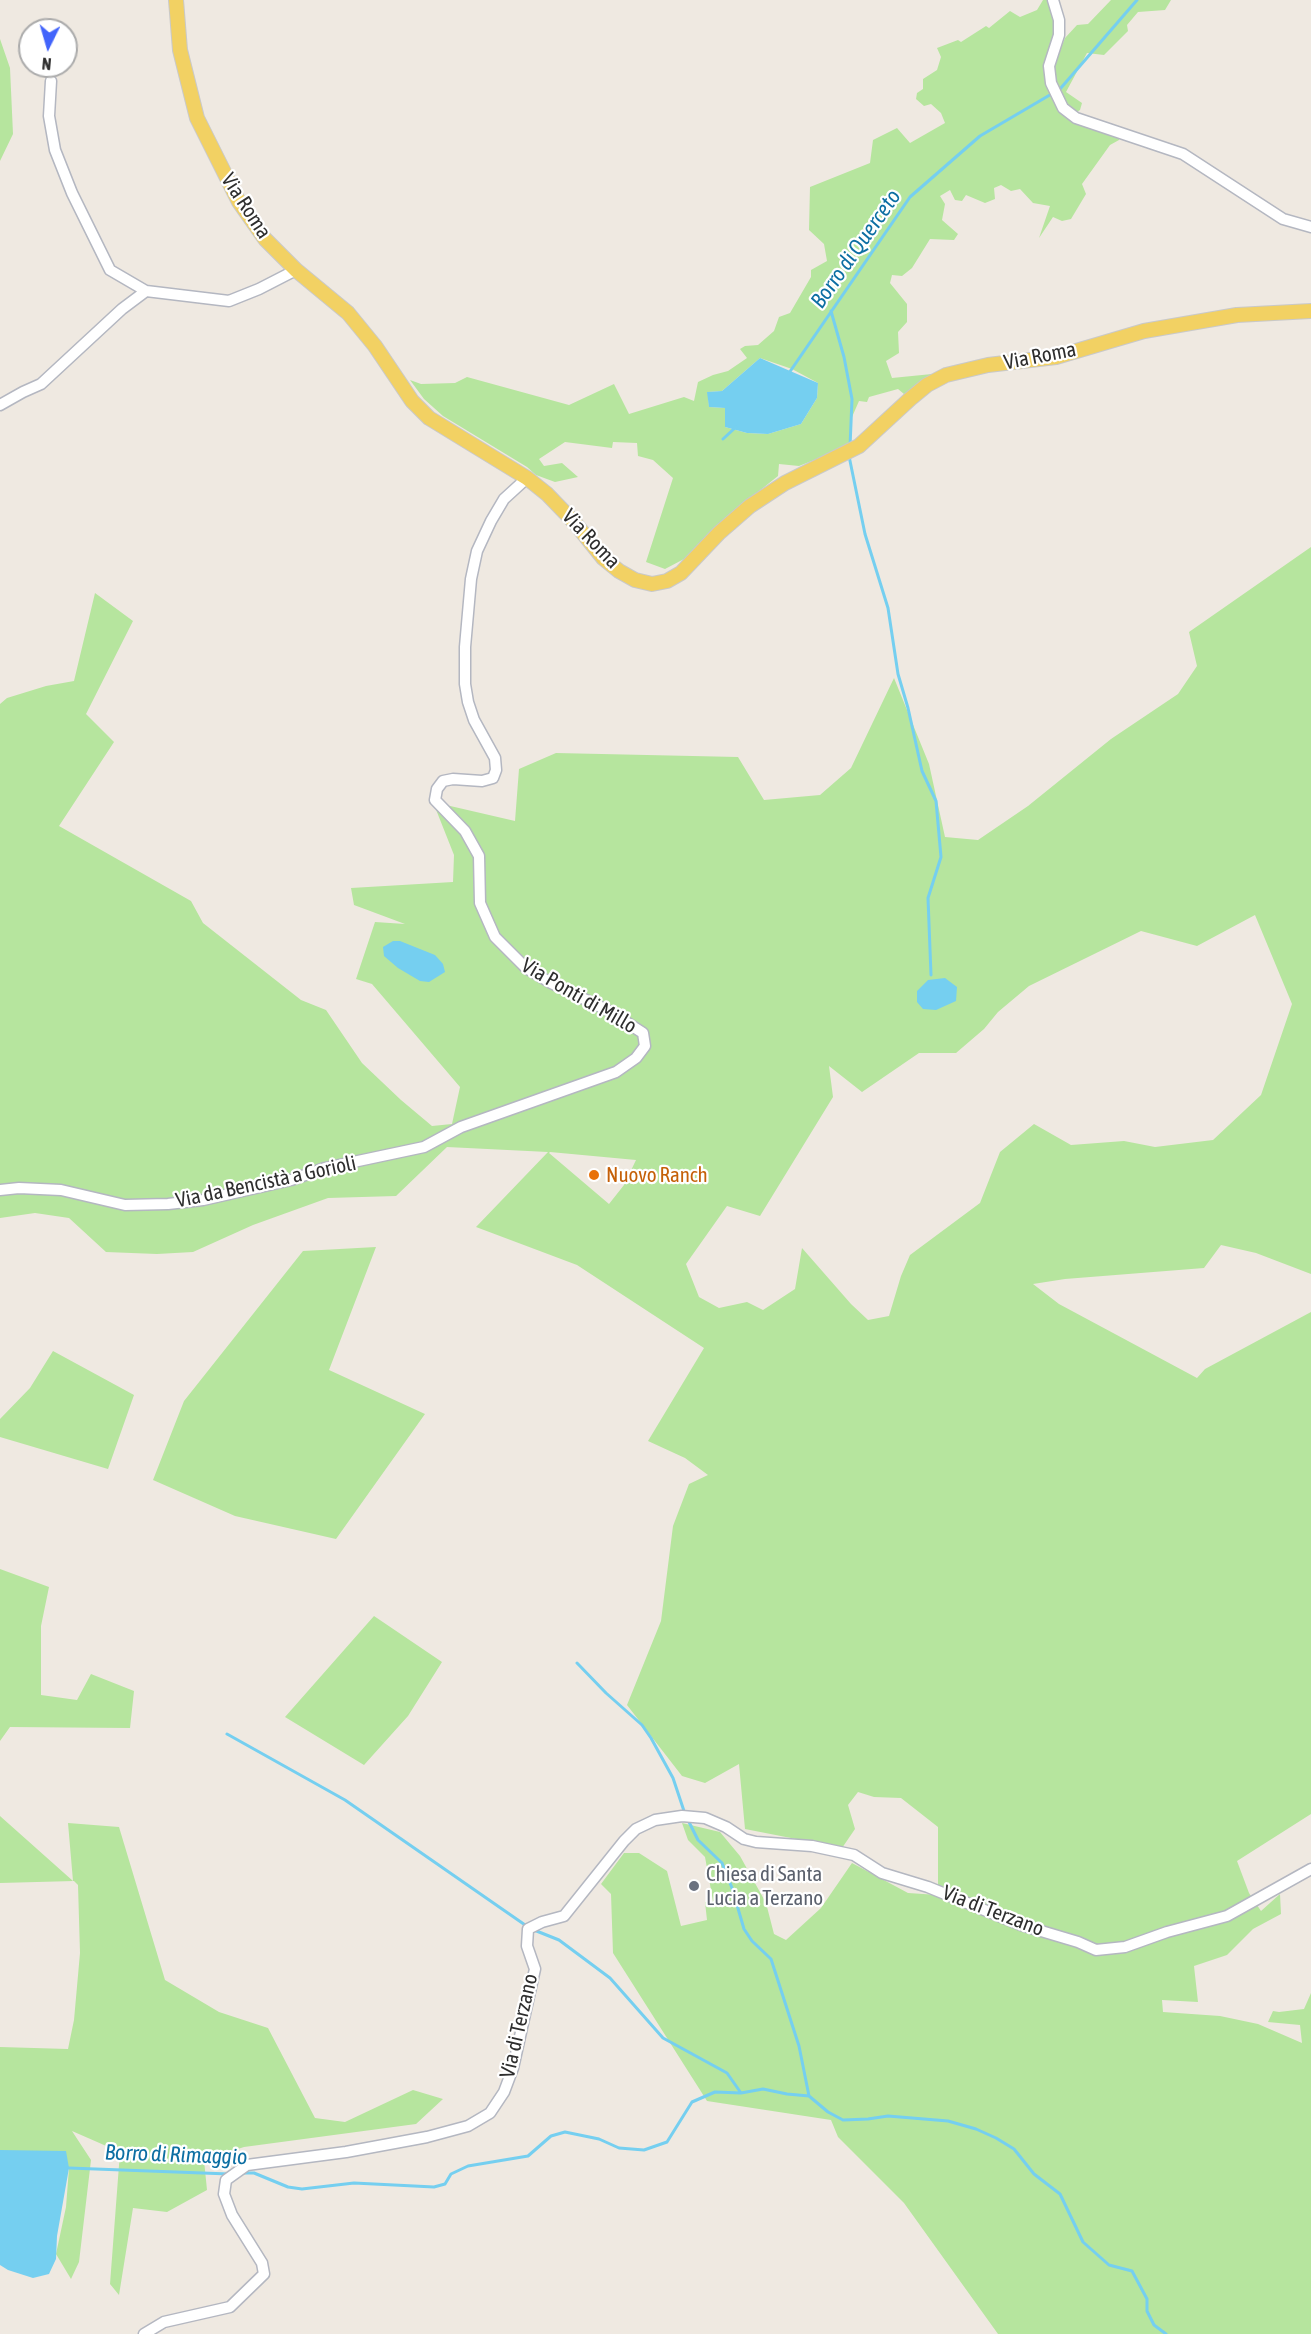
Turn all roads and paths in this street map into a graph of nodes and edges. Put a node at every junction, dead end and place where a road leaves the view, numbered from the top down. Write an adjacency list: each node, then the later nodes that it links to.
1 (176, 0): 5 (main road, Via Roma)
2 (1053, 0): 4 (street)
3 (51, 81): 6 (street)
4 (1311, 227)
5 (296, 270): 6 (street); 9 (main road, Via Roma)
6 (146, 291): 8 (street)
7 (1311, 311): 9 (main road, Via Roma)
8 (0, 405)
9 (527, 478): 10 (street, Via Ponti di Millo)
10 (424, 1148): 11 (street, Via da Bencistà a Gorioli)
11 (0, 1190)
12 (1311, 1869): 13 (street, Via di Terzano)
13 (144, 2334)

